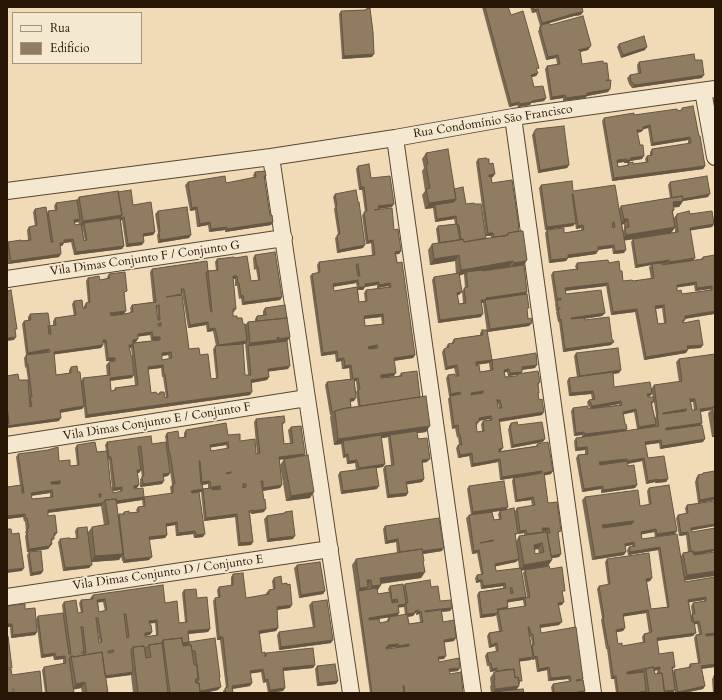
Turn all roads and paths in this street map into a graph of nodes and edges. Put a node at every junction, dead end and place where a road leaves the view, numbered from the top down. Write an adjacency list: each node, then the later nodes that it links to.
1 (709, 90): 2 (street, Rua Condomínio São Francisco); 5 (street)
2 (513, 117): 3 (street, Rua Condomínio São Francisco); 15 (street)
3 (395, 138): 4 (street, Rua Condomínio São Francisco); 14 (street)
4 (272, 157): 6 (street, Rua Condomínio São Francisco); 7 (street)
5 (715, 157)
6 (7, 191)
7 (284, 238): 8 (street, Vila Dimas Conjunto F / Conjunto G); 9 (street)
8 (7, 280)
9 (307, 398): 10 (street, Vila Dimas Conjunto E / Conjunto F); 11 (street)
10 (7, 446)
11 (330, 549): 12 (street, Vila Dimas Conjunto D / Conjunto E); 13 (street)
12 (7, 597)
13 (351, 693)
14 (473, 693)
15 (593, 693)

